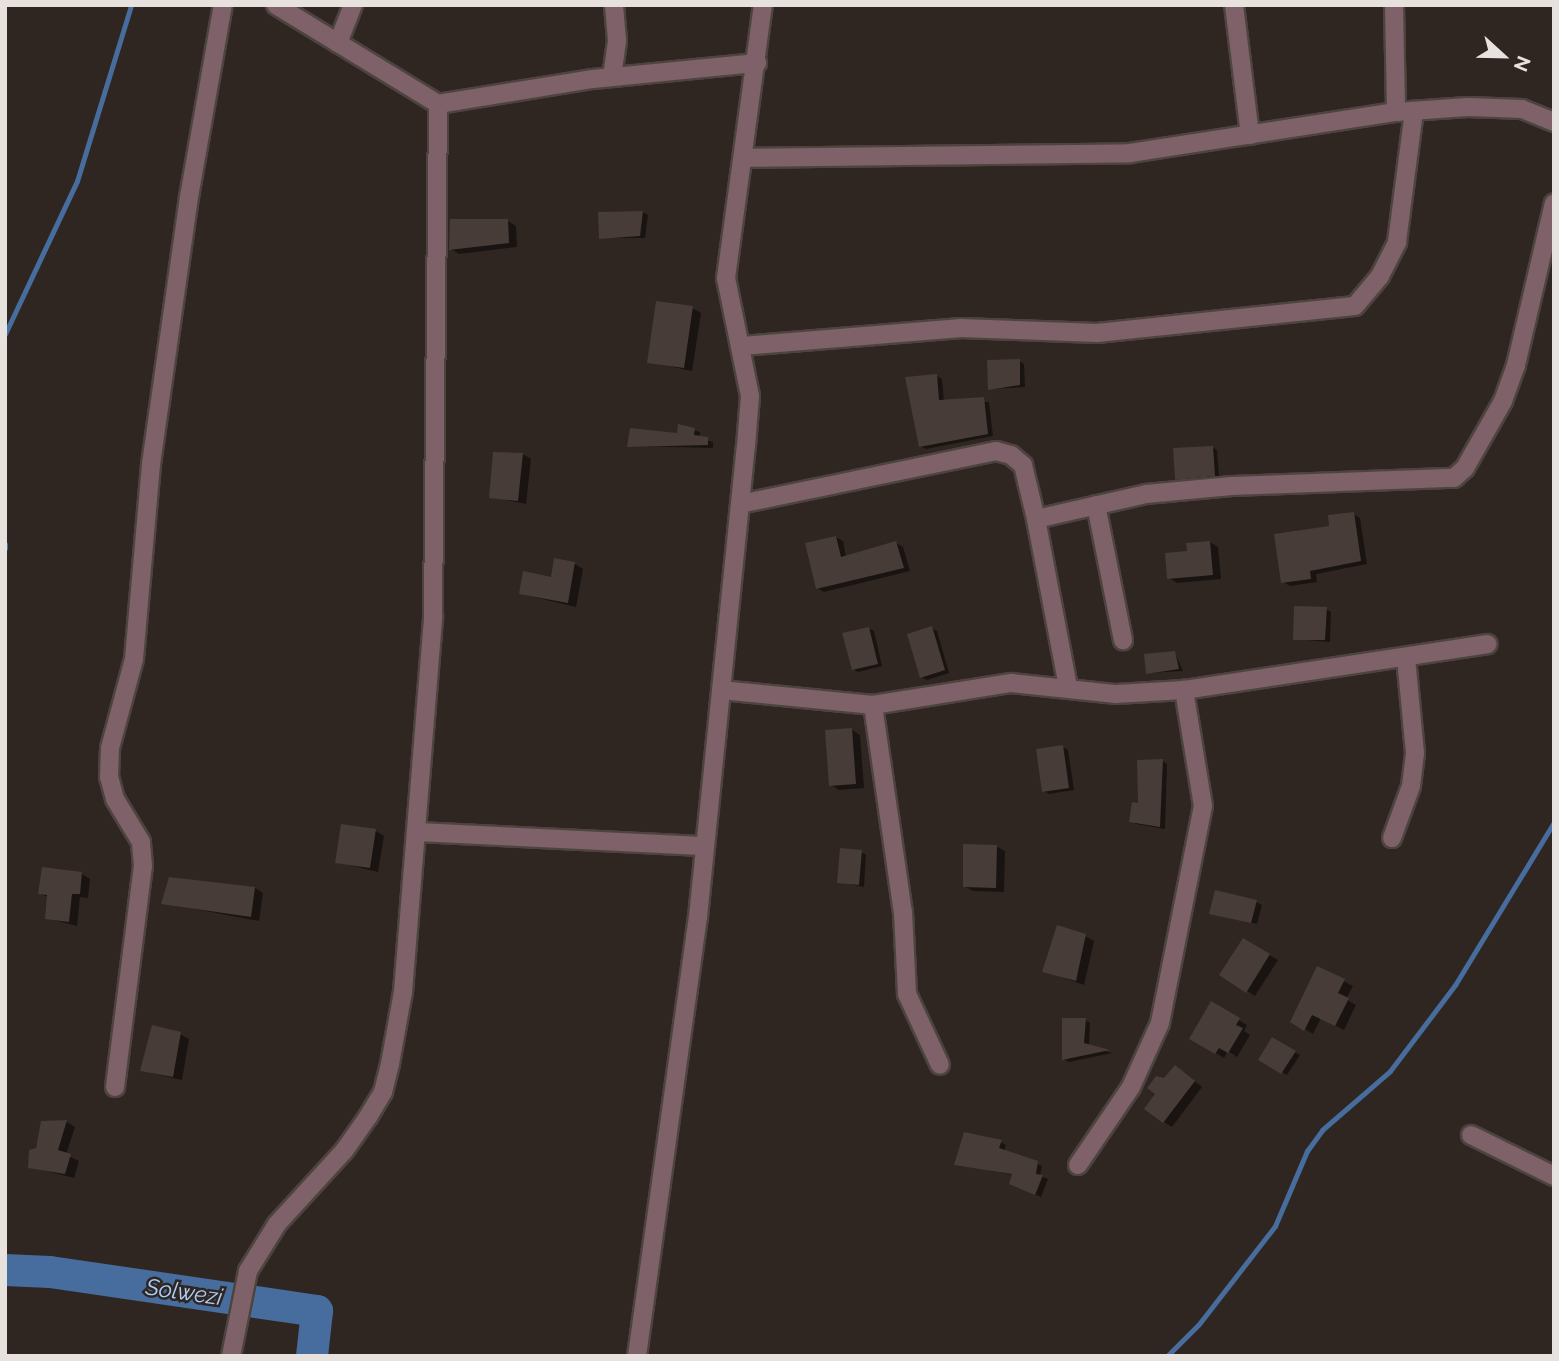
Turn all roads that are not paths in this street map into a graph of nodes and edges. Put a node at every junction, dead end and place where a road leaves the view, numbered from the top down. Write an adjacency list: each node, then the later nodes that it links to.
1 (223, 5): 33 (street)
2 (276, 5): 8 (street)
3 (353, 5): 8 (street)
4 (614, 5): 10 (street)
5 (763, 5): 9 (street)
6 (1234, 5): 15 (street)
7 (1394, 5): 13 (street)
8 (338, 43): 11 (street)
9 (757, 63): 10 (street); 16 (street)
10 (612, 77): 11 (street)
11 (438, 104): 29 (street)
12 (1414, 111): 13 (street); 14 (street); 18 (street)
13 (1396, 112): 15 (street)
14 (1554, 122)
15 (1250, 135): 16 (street)
16 (743, 158): 18 (street)
17 (1554, 203): 20 (street)
18 (742, 346): 19 (street)
19 (740, 504): 21 (street); 26 (street)
20 (1096, 506): 21 (street); 22 (street)
21 (1036, 519): 25 (street)
22 (1123, 639)
23 (1488, 644): 24 (street)
24 (1406, 657): 27 (street); 30 (street)
25 (1068, 687): 27 (street); 28 (street)
26 (721, 690): 28 (street); 31 (street)
27 (1184, 690): 35 (street)
28 (873, 705): 32 (street)
29 (417, 832): 31 (street); 37 (street)
30 (1392, 838)
31 (703, 846): 38 (street)
32 (940, 1065)
33 (115, 1087)
34 (1471, 1135): 36 (street)
35 (1078, 1165)
36 (1554, 1175)
37 (232, 1356)
38 (638, 1356)

